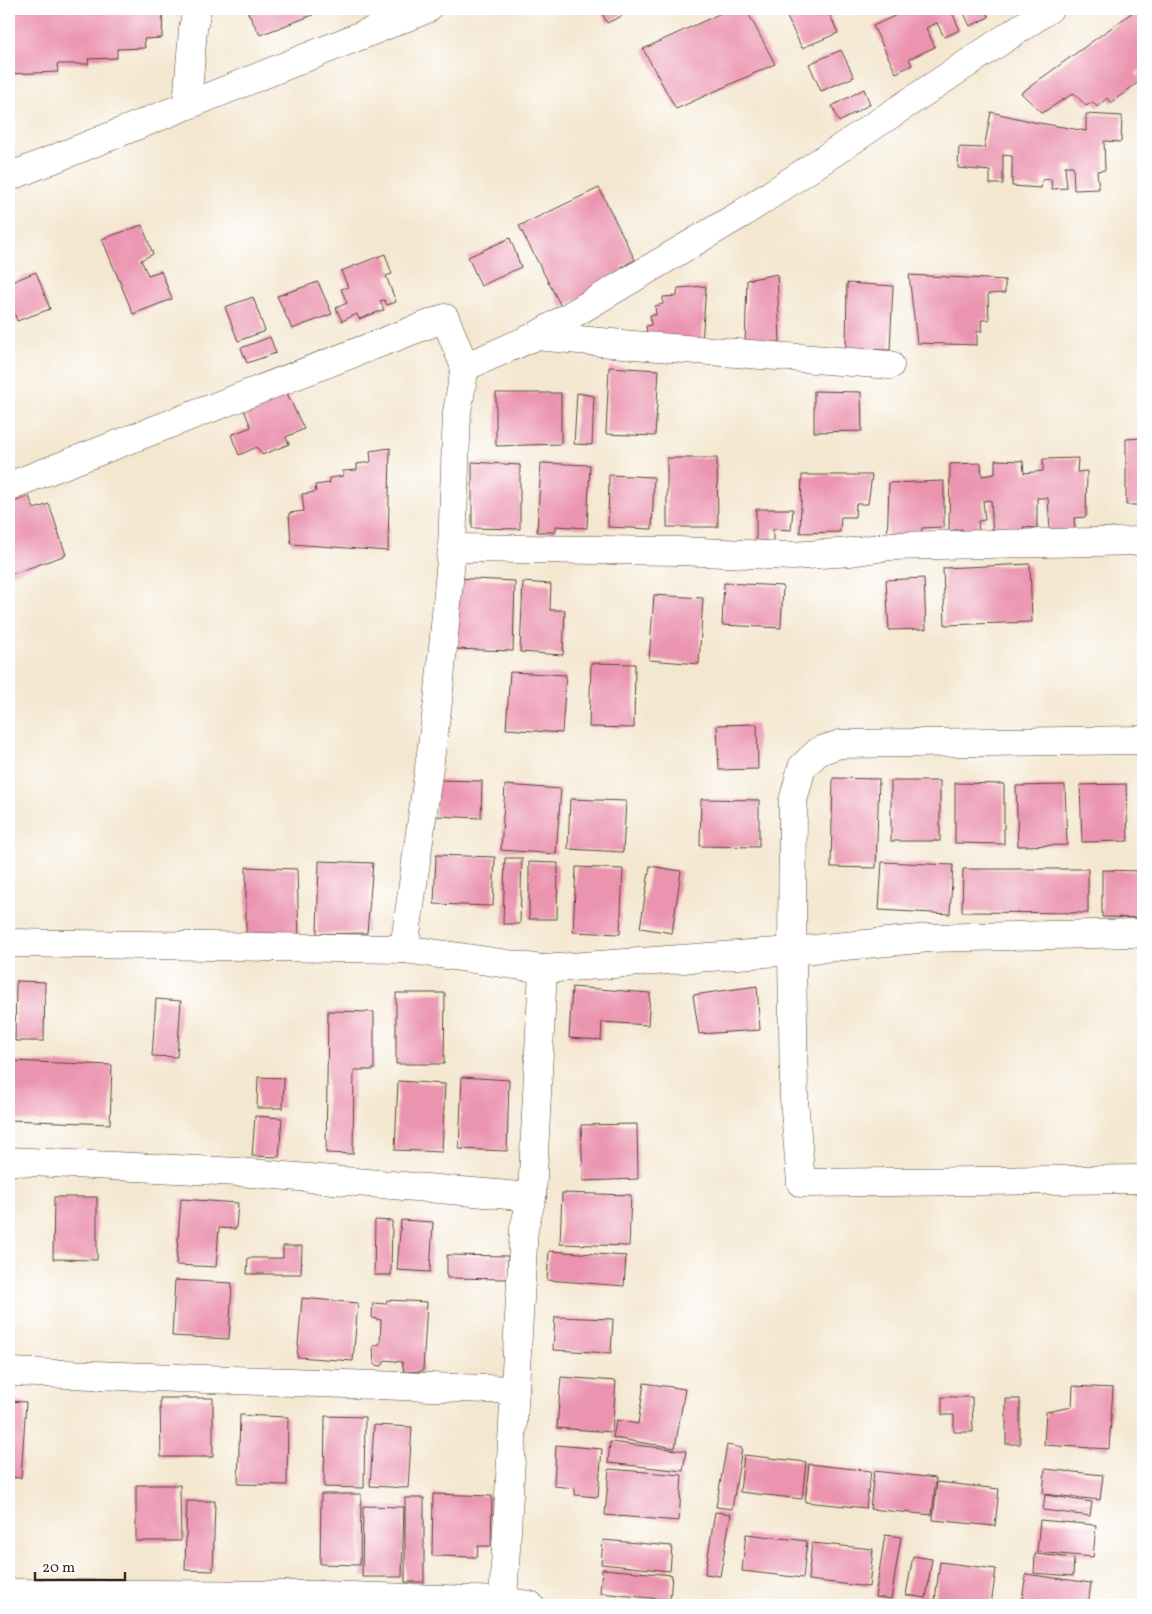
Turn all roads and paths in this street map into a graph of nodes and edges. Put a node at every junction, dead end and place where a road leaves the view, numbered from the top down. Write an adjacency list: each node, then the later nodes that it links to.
1 (198, 9): 4 (street)
2 (426, 9): 4 (street)
3 (1049, 9): 6 (street)
4 (187, 105): 5 (street)
5 (9, 177)
6 (536, 336): 7 (street); 8 (street)
7 (890, 365)
8 (465, 367): 9 (street); 11 (street)
9 (9, 486)
10 (1143, 540): 11 (street)
11 (452, 548): 15 (street)
12 (1143, 740): 16 (street)
13 (1136, 934): 16 (street)
14 (9, 943): 15 (street)
15 (404, 949): 17 (street)
16 (792, 951): 17 (street); 19 (street)
17 (543, 970): 20 (street)
18 (9, 1161): 20 (street)
19 (1143, 1179)
20 (532, 1197): 22 (street)
21 (9, 1372): 22 (street)
22 (515, 1390): 25 (street)
23 (9, 1593): 24 (street)
24 (320, 1600): 25 (street)
25 (503, 1601): 26 (street)
26 (530, 1605)

